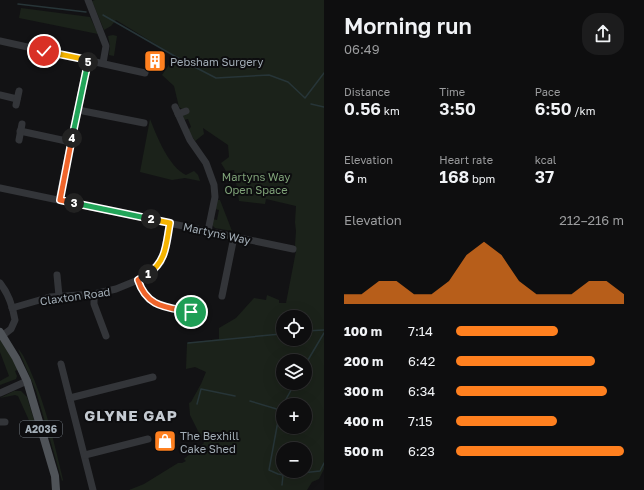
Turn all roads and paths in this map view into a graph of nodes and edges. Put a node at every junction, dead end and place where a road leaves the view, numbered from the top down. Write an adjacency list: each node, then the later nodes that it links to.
1 (88, 0): 4 (street)
2 (0, 42): 3 (street)
3 (88, 60): 4 (street); 9 (street)
4 (103, 63): 5 (street)
5 (145, 73)
6 (19, 91): 7 (street)
7 (0, 96)
8 (175, 107): 11 (street)
9 (78, 110): 12 (street); 14 (street)
10 (186, 111): 11 (street)
11 (178, 114): 18 (street)
12 (144, 123)
13 (19, 140): 14 (street)
14 (72, 142): 16 (street)
15 (0, 188): 16 (street, Martyns Way)
16 (60, 200): 17 (street, Martyns Way)
17 (170, 223): 18 (street, Martyns Way); 22 (street, Claxton Road)
18 (208, 231): 19 (street, Martyns Way)
19 (234, 237): 20 (street, Martyns Way); 26 (street)
20 (293, 249)
21 (57, 275): 25 (street)
22 (138, 280): 24 (street, Claxton Road); 28 (street)
23 (0, 283): 27 (street)
24 (94, 294): 25 (street, Claxton Road); 30 (street)
25 (59, 296): 27 (street, Claxton Road)
26 (222, 296)
27 (12, 308): 29 (street)
28 (189, 323)
29 (1, 334): 33 (main road, A2036)
30 (107, 337)
31 (62, 364): 35 (street)
32 (152, 377): 35 (street)
33 (27, 381): 34 (street); 38 (main road, A2036)
34 (0, 393)
35 (70, 398): 37 (street)
36 (148, 439): 37 (street)
37 (85, 455): 39 (street)
38 (56, 489)
39 (93, 490)

